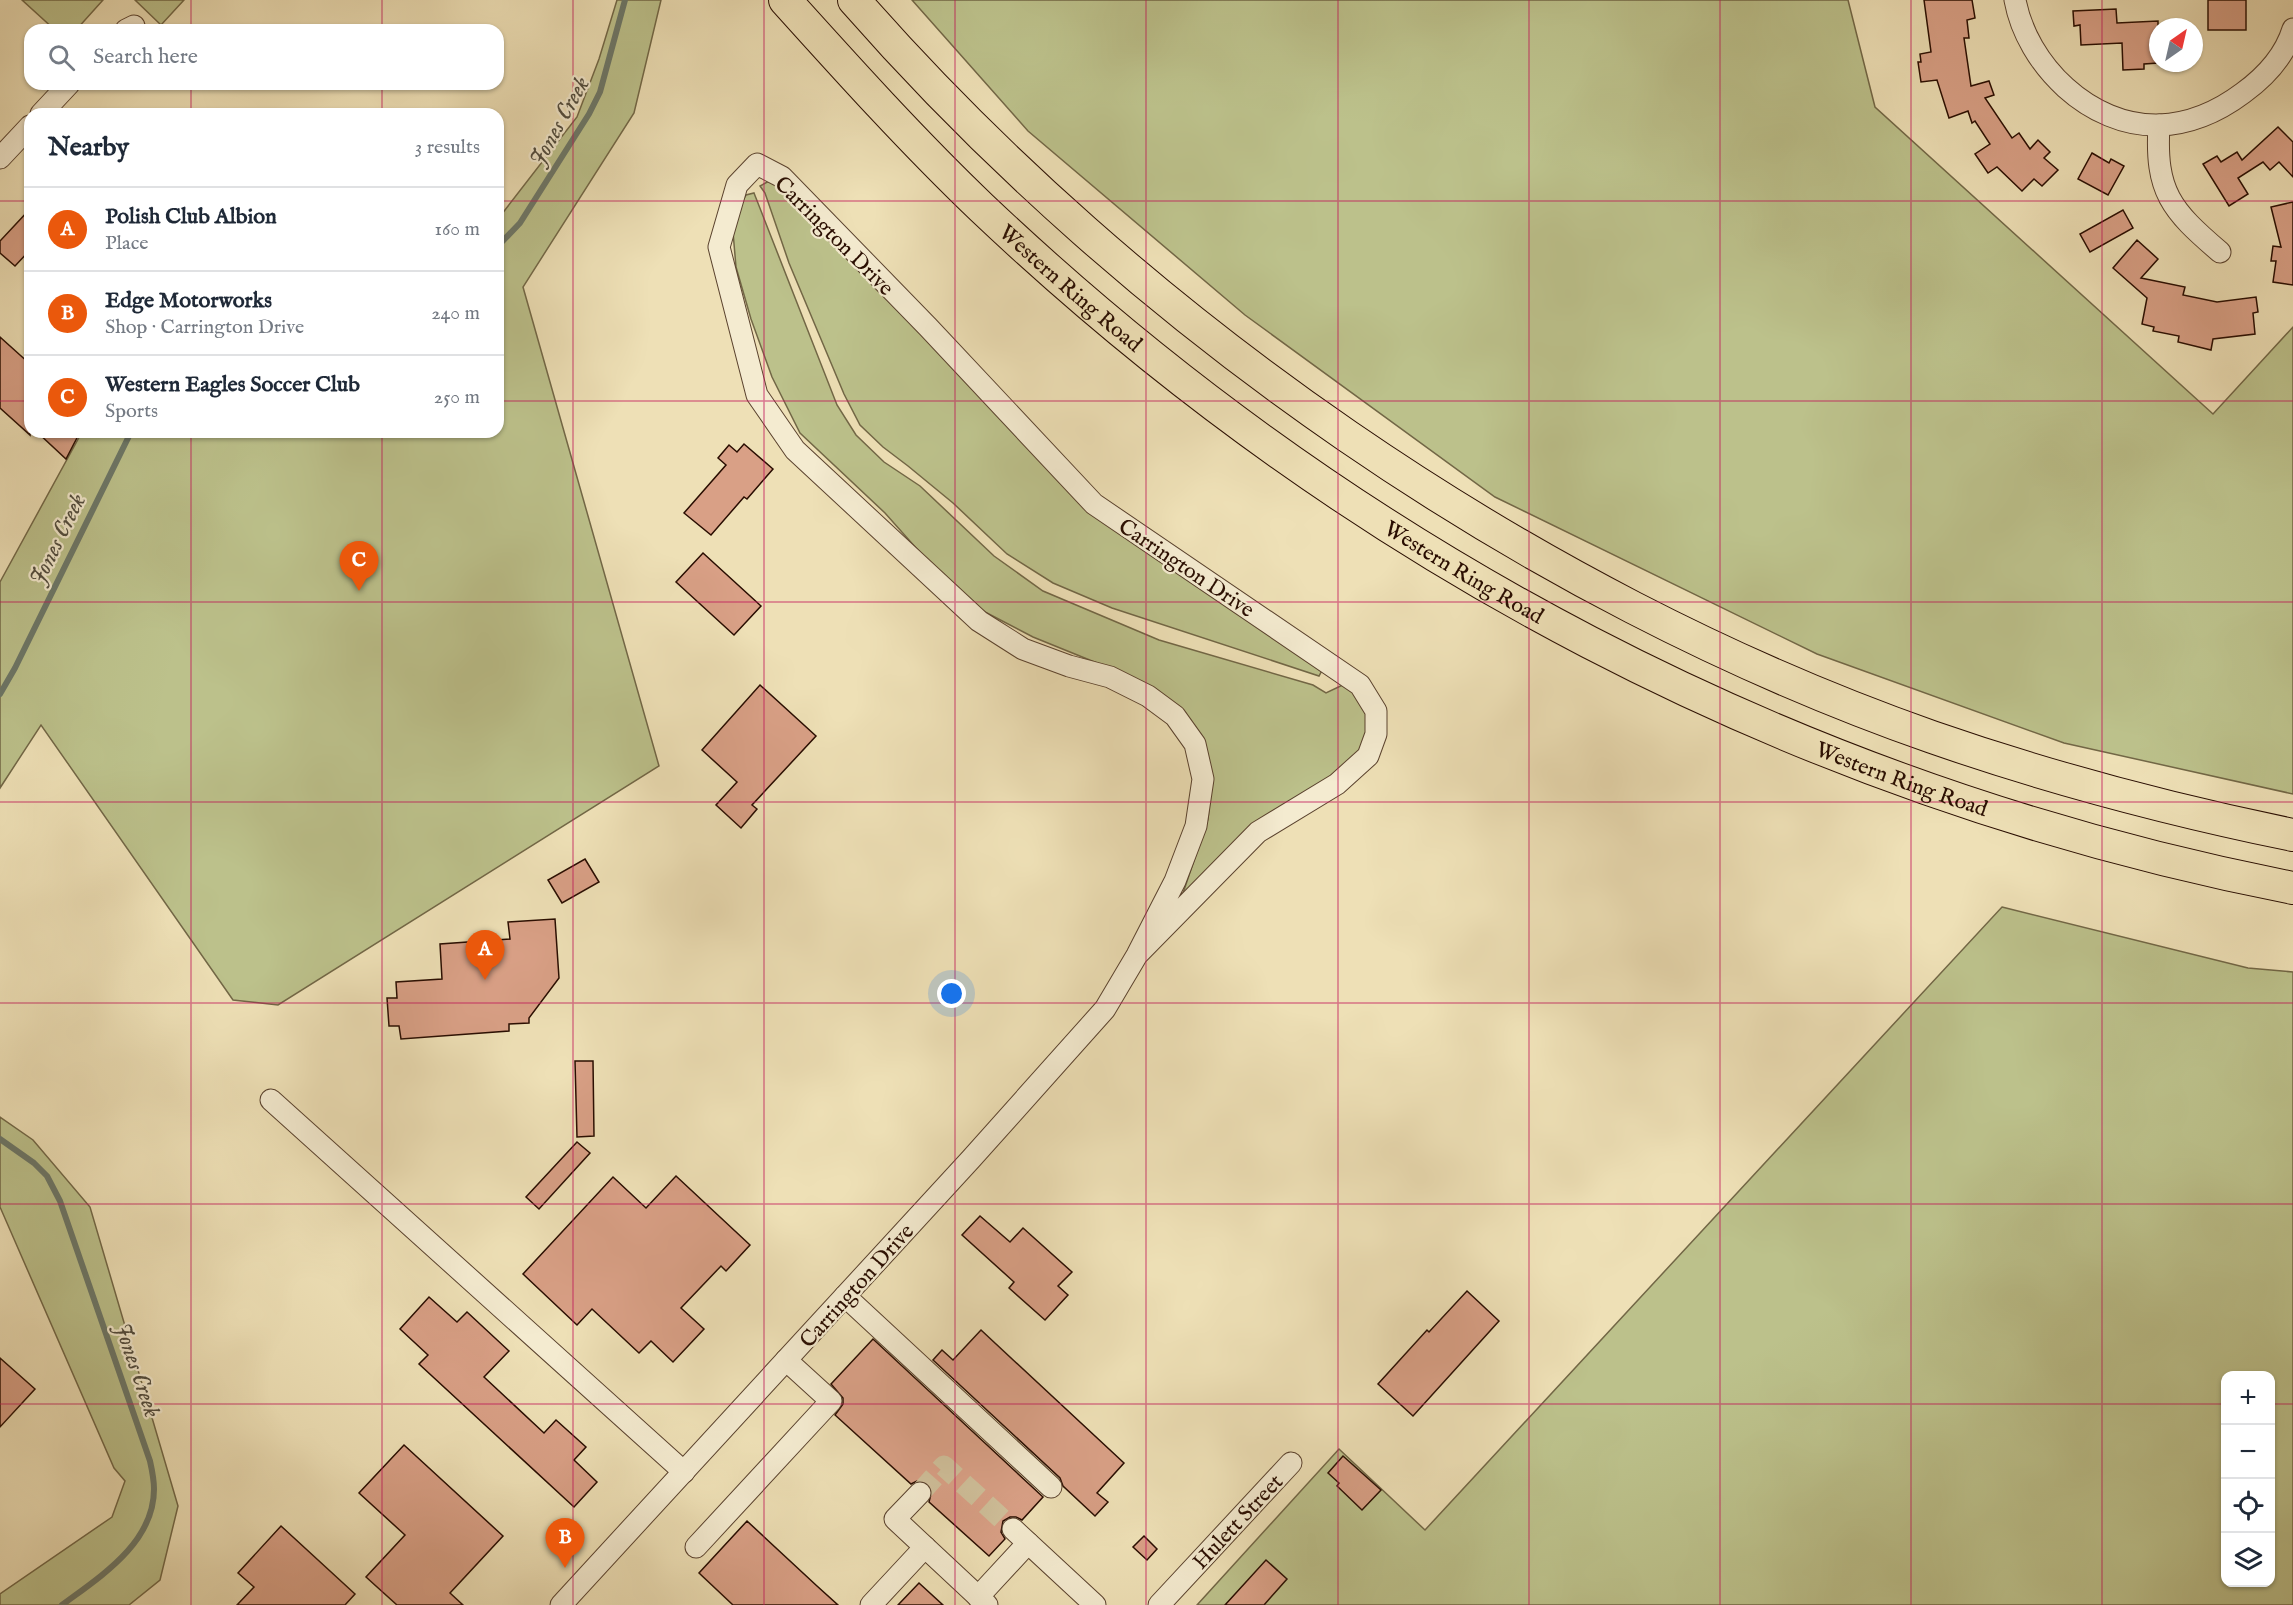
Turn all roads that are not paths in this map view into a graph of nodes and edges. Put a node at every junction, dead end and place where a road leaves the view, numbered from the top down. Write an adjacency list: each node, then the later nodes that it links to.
1 (785, 0): 12 (highway, Western Ring Road)
2 (854, 0): 11 (highway)
3 (2015, 0): 7 (street)
4 (2293, 29): 7 (street)
5 (63, 90): 6 (street)
6 (47, 108)
7 (2159, 125): 10 (street)
8 (24, 132): 9 (street)
9 (0, 158)
10 (2220, 252)
11 (2293, 834)
12 (2293, 888)
13 (1137, 955): 13 (street, Carrington Drive); 15 (street, Carrington Drive)
14 (271, 1100): 18 (street)
15 (845, 1296): 16 (street, Carrington Drive); 19 (street)
16 (786, 1360): 18 (street, Carrington Drive); 21 (street)
17 (1291, 1463): 27 (street, Hulett Street)
18 (684, 1472): 24 (street, Carrington Drive)
19 (1051, 1487)
20 (920, 1492): 22 (street)
21 (696, 1547)
22 (925, 1547): 23 (street); 25 (street)
23 (984, 1603): 26 (street)
24 (561, 1605)
25 (871, 1605)
26 (1095, 1605)
27 (1159, 1605)

